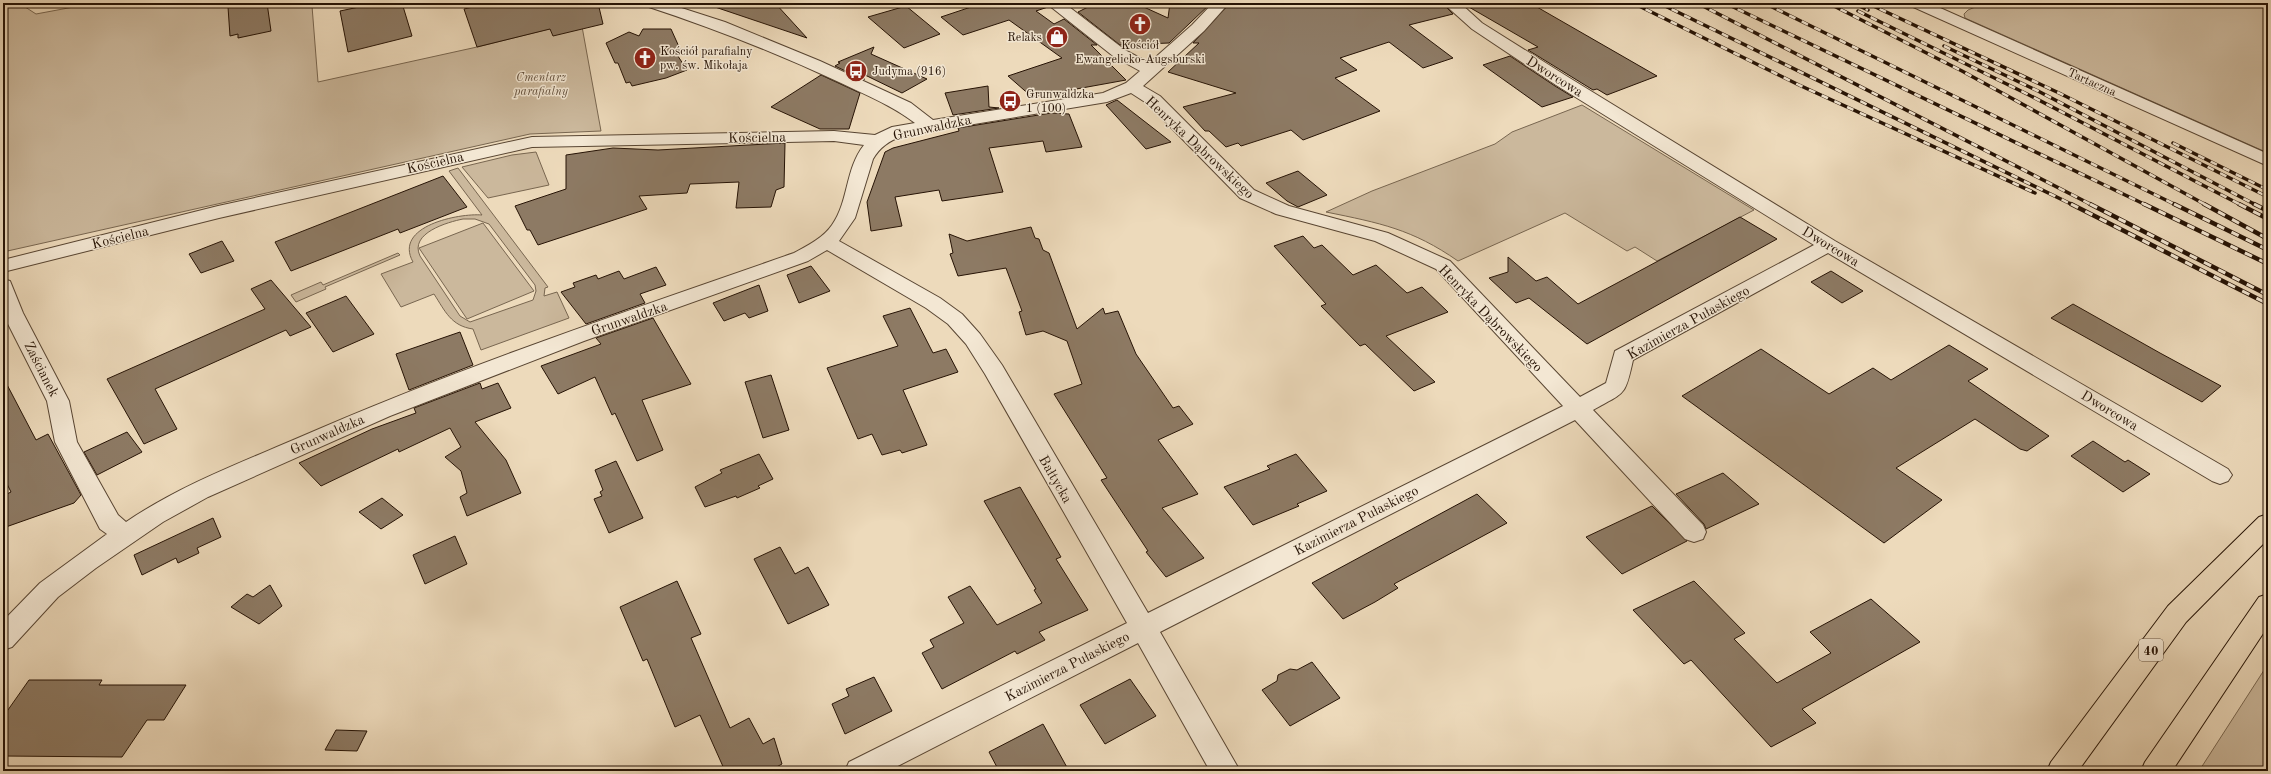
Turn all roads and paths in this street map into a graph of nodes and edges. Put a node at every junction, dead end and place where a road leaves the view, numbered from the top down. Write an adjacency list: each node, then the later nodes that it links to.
1 (656, 3): 8 (street)
2 (1054, 3): 6 (street)
3 (1221, 3): 6 (street, Grunwaldzka)
4 (1451, 3): 14 (street, Dworcowa)
5 (1916, 3): 12 (street, Tartaczna)
6 (1150, 70): 7 (street, Grunwaldzka)
7 (1132, 87): 9 (street, Grunwaldzka); 17 (street, Henryka Dąbrowskiego)
8 (878, 94): 9 (street); 10 (street)
9 (929, 125): 10 (street, Grunwaldzka)
10 (898, 131): 11 (street, Grunwaldzka)
11 (878, 141): 13 (street, Grunwaldzka); 15 (street, Kościelna)
12 (2268, 161)
13 (827, 242): 21 (street, Grunwaldzka); 23 (street, Bałtycka)
14 (1828, 245): 17 (street, Kazimierza Pułaskiego); 18 (street, Dworcowa)
15 (3, 266)
16 (3, 286): 21 (street, Zaścianek)
17 (1577, 409): 20 (street, Henryka Dąbrowskiego); 23 (street, Kazimierza Pułaskiego)
18 (2220, 475)
19 (2268, 524): 27 (main road, 40)
20 (1694, 532)
21 (124, 534): 24 (street, Grunwaldzka)
22 (2268, 605): 28 (main road)
23 (1143, 627): 25 (street, Kazimierza Pułaskiego); 26 (street, Bałtycka)
24 (3, 638)
25 (859, 771)
26 (1226, 771)
27 (2061, 771)
28 (2155, 771)

